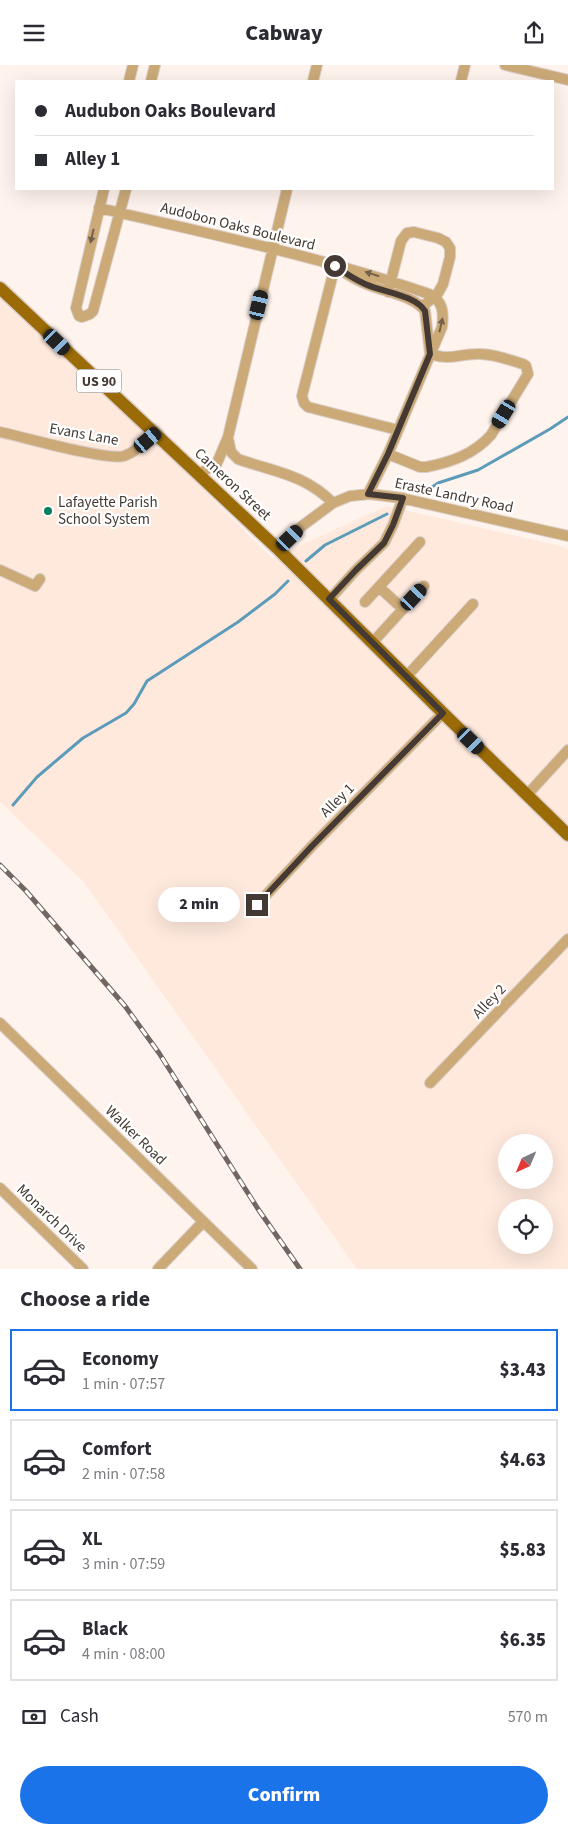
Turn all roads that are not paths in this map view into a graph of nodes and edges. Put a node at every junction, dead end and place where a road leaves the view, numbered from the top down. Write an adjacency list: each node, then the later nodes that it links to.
1 (133, 65): 6 (street)
2 (155, 65): 7 (street)
3 (317, 65): 8 (street)
4 (465, 65): 9 (street)
5 (505, 65): 10 (street)
6 (130, 80)
7 (151, 80)
8 (313, 80)
9 (461, 80)
10 (568, 80)
11 (104, 190): 14 (street)
12 (126, 190): 15 (street)
13 (287, 190): 16 (street)
14 (99, 208): 15 (street, Audobon Oaks Boulevard); 15 (street, one-way to 15)
15 (120, 213): 16 (street, Audobon Oaks Boulevard)
16 (273, 249): 17 (street, Audobon Oaks Boulevard); 27 (street)
17 (335, 266): 18 (street, Audobon Oaks Boulevard, one-way to 17); 20 (street); 24 (street)
18 (391, 281): 20 (street); 21 (street, Audobon Oaks Boulevard); 21 (street)
19 (0, 288): 26 (main road, Cameron Street / US 90)
20 (388, 292): 22 (street)
21 (434, 296): 22 (street); 23 (street, one-way to 21)
22 (422, 307): 23 (street)
23 (430, 354): 24 (street); 28 (street)
24 (398, 430): 28 (street)
25 (0, 432): 26 (street, Evans Lane)
26 (156, 433): 29 (main road, Cameron Street / US 90)
27 (228, 437): 29 (street); 32 (street)
28 (388, 454): 30 (street)
29 (199, 474): 35 (main road, Cameron Street / US 90)
30 (368, 494): 31 (street, Eraste Landry Road); 32 (street, Eraste Landry Road)
31 (403, 498): 33 (street, Eraste Landry Road); 40 (street)
32 (333, 503): 35 (street, Eraste Landry Road)
33 (568, 536)
34 (420, 542): 39 (street)
35 (278, 549): 40 (main road, Cameron Street / US 90)
36 (0, 570): 37 (street)
37 (40, 579)
38 (424, 586): 43 (street)
39 (379, 587): 41 (street); 43 (street)
40 (329, 599): 44 (main road, Cameron Street / US 90)
41 (365, 602)
42 (473, 604): 45 (street)
43 (403, 609): 44 (street)
44 (372, 643): 45 (main road, Cameron Street / US 90)
45 (406, 677): 46 (main road, Cameron Street / US 90)
46 (443, 713): 48 (main road, Cameron Street / US 90); 50 (street, Alley 1)
47 (568, 750): 48 (street)
48 (527, 795): 49 (main road, Cameron Street / US 90)
49 (568, 835)
50 (253, 909)
51 (568, 939): 53 (street, Alley 2)
52 (0, 1023): 55 (street, Walker Road)
53 (430, 1083)
54 (0, 1188): 56 (street, Monarch Drive)
55 (203, 1222): 57 (street); 58 (street, Walker Road)
56 (83, 1269)
57 (158, 1269)
58 (252, 1269)

